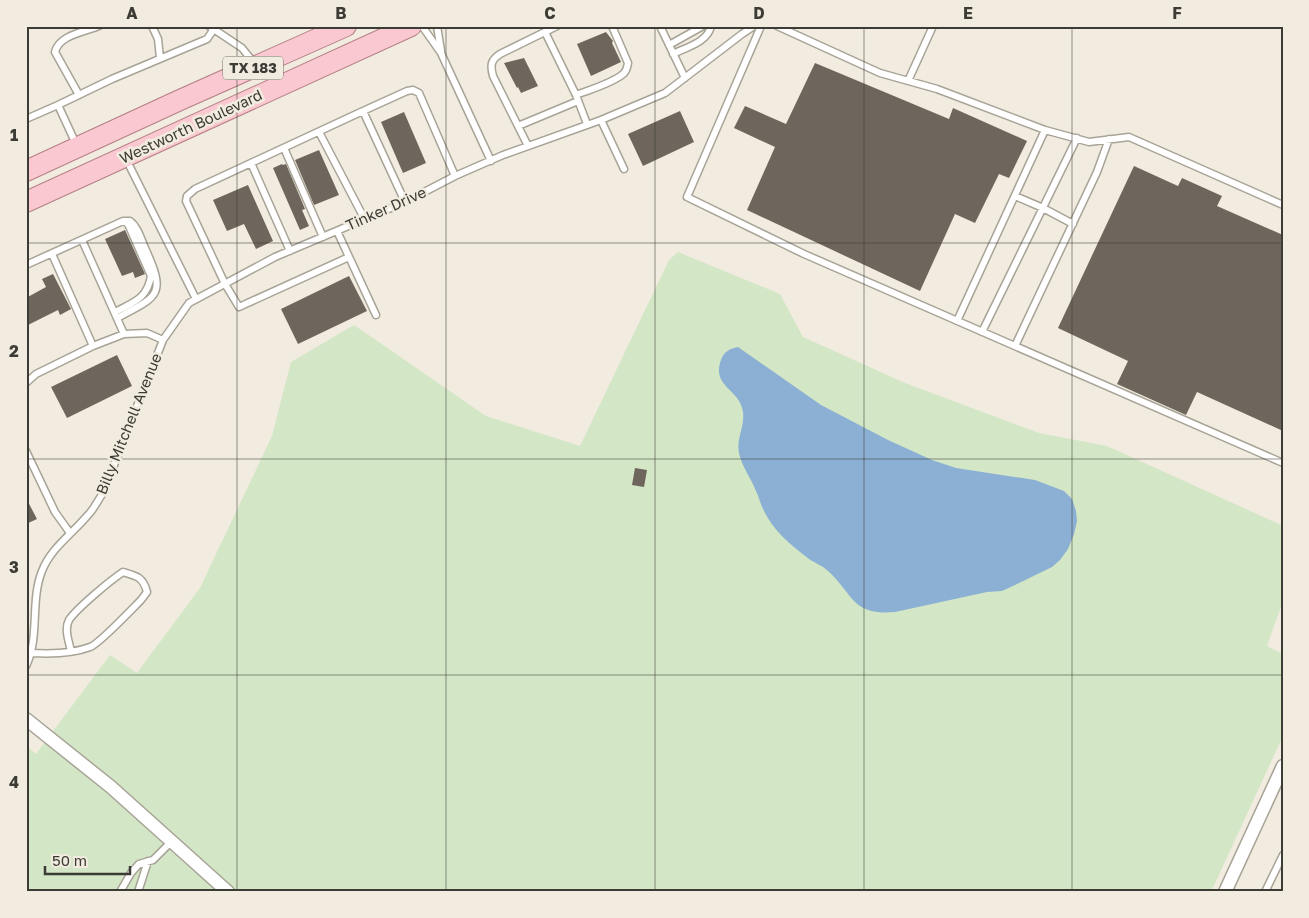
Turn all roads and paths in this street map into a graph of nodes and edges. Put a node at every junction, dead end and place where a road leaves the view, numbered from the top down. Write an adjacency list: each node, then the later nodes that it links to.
1 (99, 26): 26 (lane)
2 (152, 26): 22 (lane)
3 (346, 26): 21 (main road, Westworth Boulevard / TX 183)
4 (411, 26): 41 (main road, Westworth Boulevard / TX 183)
5 (422, 26): 19 (lane)
6 (437, 26): 19 (lane)
7 (557, 26): 17 (lane)
8 (612, 26): 27 (lane)
9 (660, 26): 18 (lane)
10 (704, 26): 18 (lane)
11 (712, 26): 20 (lane)
12 (754, 26): 24 (lane, Tinker Drive)
13 (761, 26): 66 (lane)
14 (777, 26): 25 (lane)
15 (933, 26): 25 (lane)
16 (213, 27): 22 (lane); 23 (lane)
17 (545, 32): 27 (lane); 33 (lane)
18 (669, 45): 20 (lane)
19 (441, 53): 42 (lane)
20 (673, 54): 24 (lane)
21 (282, 55): 23 (main road, Westworth Boulevard / TX 183); 41 (main road)
22 (160, 58): 26 (lane)
23 (257, 66): 39 (main road, Westworth Boulevard / TX 183)
24 (685, 78): 31 (lane, Tinker Drive)
25 (908, 81): 34 (lane)
26 (80, 95): 28 (lane)
27 (577, 98): 32 (lane); 33 (lane)
28 (58, 105): 30 (lane); 39 (lane)
29 (363, 111): 35 (lane); 46 (lane); 50 (lane)
30 (26, 119)
31 (601, 120): 32 (lane, Tinker Drive); 44 (lane)
32 (587, 124): 38 (lane, Tinker Drive)
33 (518, 126): 38 (lane)
34 (1045, 130): 36 (lane); 48 (lane)
35 (319, 132): 40 (lane); 53 (lane)
36 (1077, 138): 37 (lane); 52 (lane)
37 (1109, 139): 51 (lane); 54 (lane)
38 (528, 146): 42 (lane, Tinker Drive)
39 (78, 147): 45 (main road, Westworth Boulevard / TX 183); 47 (main road)
40 (284, 148): 43 (lane); 56 (lane)
41 (125, 157): 49 (main road, Westworth Boulevard / TX 183); 63 (lane)
42 (491, 161): 46 (lane, Tinker Drive)
43 (250, 163): 58 (lane); 62 (lane)
44 (624, 168)
45 (26, 171)
46 (455, 176): 50 (lane, Tinker Drive)
47 (26, 193)
48 (1015, 196): 52 (lane); 66 (lane)
49 (26, 202)
50 (405, 202): 53 (lane, Tinker Drive)
51 (1283, 205)
52 (1042, 208): 54 (lane); 67 (lane)
53 (365, 220): 55 (lane, Tinker Drive)
54 (1073, 224): 71 (lane)
55 (337, 231): 56 (lane, Tinker Drive); 60 (lane)
56 (323, 237): 58 (lane, Tinker Drive)
57 (82, 240): 59 (lane); 64 (lane); 64 (lane)
58 (290, 251): 62 (lane, Tinker Drive)
59 (52, 254): 61 (lane); 70 (lane)
60 (349, 257): 62 (lane); 65 (lane)
61 (26, 265)
62 (225, 284): 63 (lane, Tinker Drive)
63 (196, 299): 69 (lane, Tinker Drive)
64 (116, 315): 68 (lane)
65 (376, 315)
66 (958, 321): 67 (lane)
67 (982, 332): 71 (lane)
68 (124, 334): 69 (lane); 70 (lane)
69 (163, 340): 75 (lane, Billy Mitchell Avenue)
70 (93, 346): 72 (lane)
71 (1015, 346): 74 (lane)
72 (26, 383)
73 (26, 451): 75 (lane)
74 (1283, 463)
75 (70, 533): 77 (lane, Billy Mitchell Avenue)
76 (71, 651): 76 (lane); 77 (lane)
77 (32, 653): 78 (lane, Billy Mitchell Avenue)
78 (26, 666)
79 (26, 719): 81 (street)
80 (1283, 766): 87 (street)
81 (172, 841): 83 (lane); 86 (street)
82 (1283, 855): 88 (lane)
83 (148, 861): 84 (lane); 85 (lane)
84 (120, 892)
85 (138, 892)
86 (228, 892)
87 (1225, 892)
88 (1265, 892)

